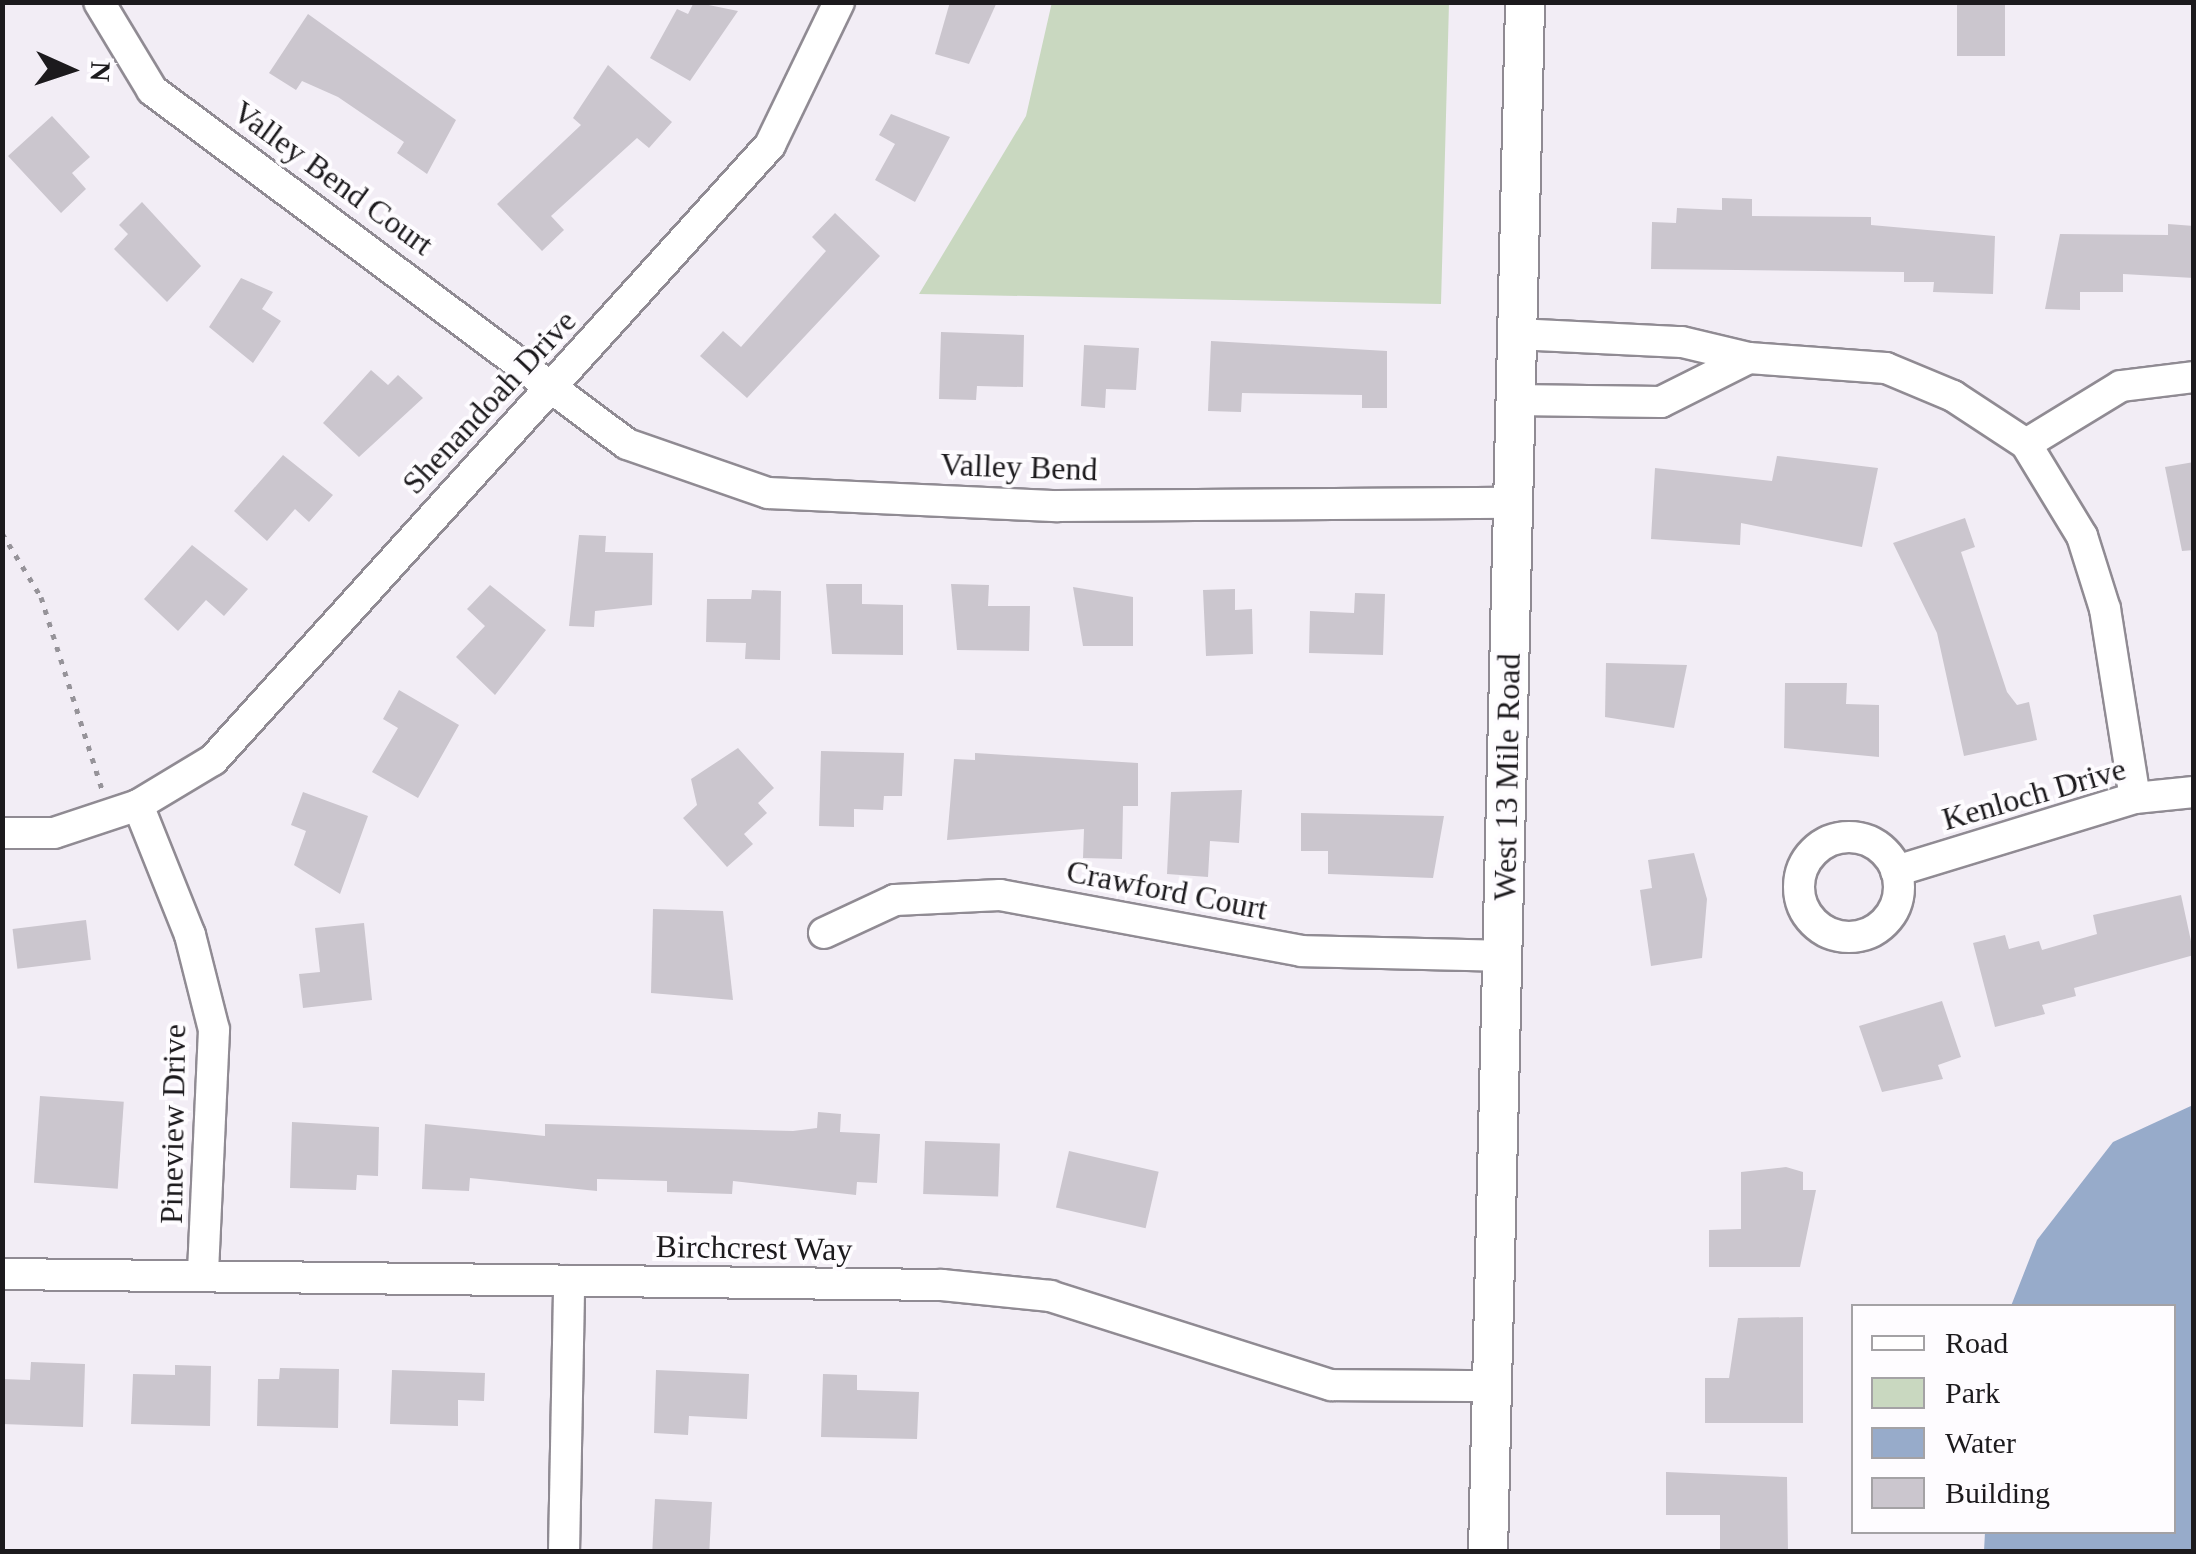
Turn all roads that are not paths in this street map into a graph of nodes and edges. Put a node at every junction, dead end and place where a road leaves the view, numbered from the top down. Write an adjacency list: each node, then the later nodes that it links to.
1 (99, 2): 7 (street, Valley Bend Court)
2 (839, 2): 7 (street, Shenandoah Drive)
3 (1524, 2): 4 (street, West 13 Mile Road)
4 (1516, 334): 5 (street); 8 (street, West 13 Mile Road)
5 (1750, 358): 8 (street); 9 (street)
6 (2194, 376): 9 (street)
7 (552, 386): 10 (street, Valley Bend); 13 (street, Shenandoah Drive)
8 (1514, 400): 10 (street, West 13 Mile Road)
9 (2026, 444): 12 (street)
10 (1511, 502): 17 (street, West 13 Mile Road)
11 (2194, 792): 12 (street, Kenloch Drive)
12 (2135, 798): 15 (street, Kenloch Drive)
13 (124, 810): 14 (street, Shenandoah Drive); 19 (street, Pineview Drive)
14 (2, 833)
15 (1896, 871)
16 (824, 933): 17 (street, Crawford Court)
17 (1505, 956): 21 (street, West 13 Mile Road)
18 (2, 1274): 19 (street, Birchcrest Way)
19 (203, 1276): 20 (street, Birchcrest Way)
20 (569, 1281): 21 (street, Birchcrest Way); 22 (street)
21 (1491, 1386): 23 (street, West 13 Mile Road)
22 (564, 1552)
23 (1488, 1552)

